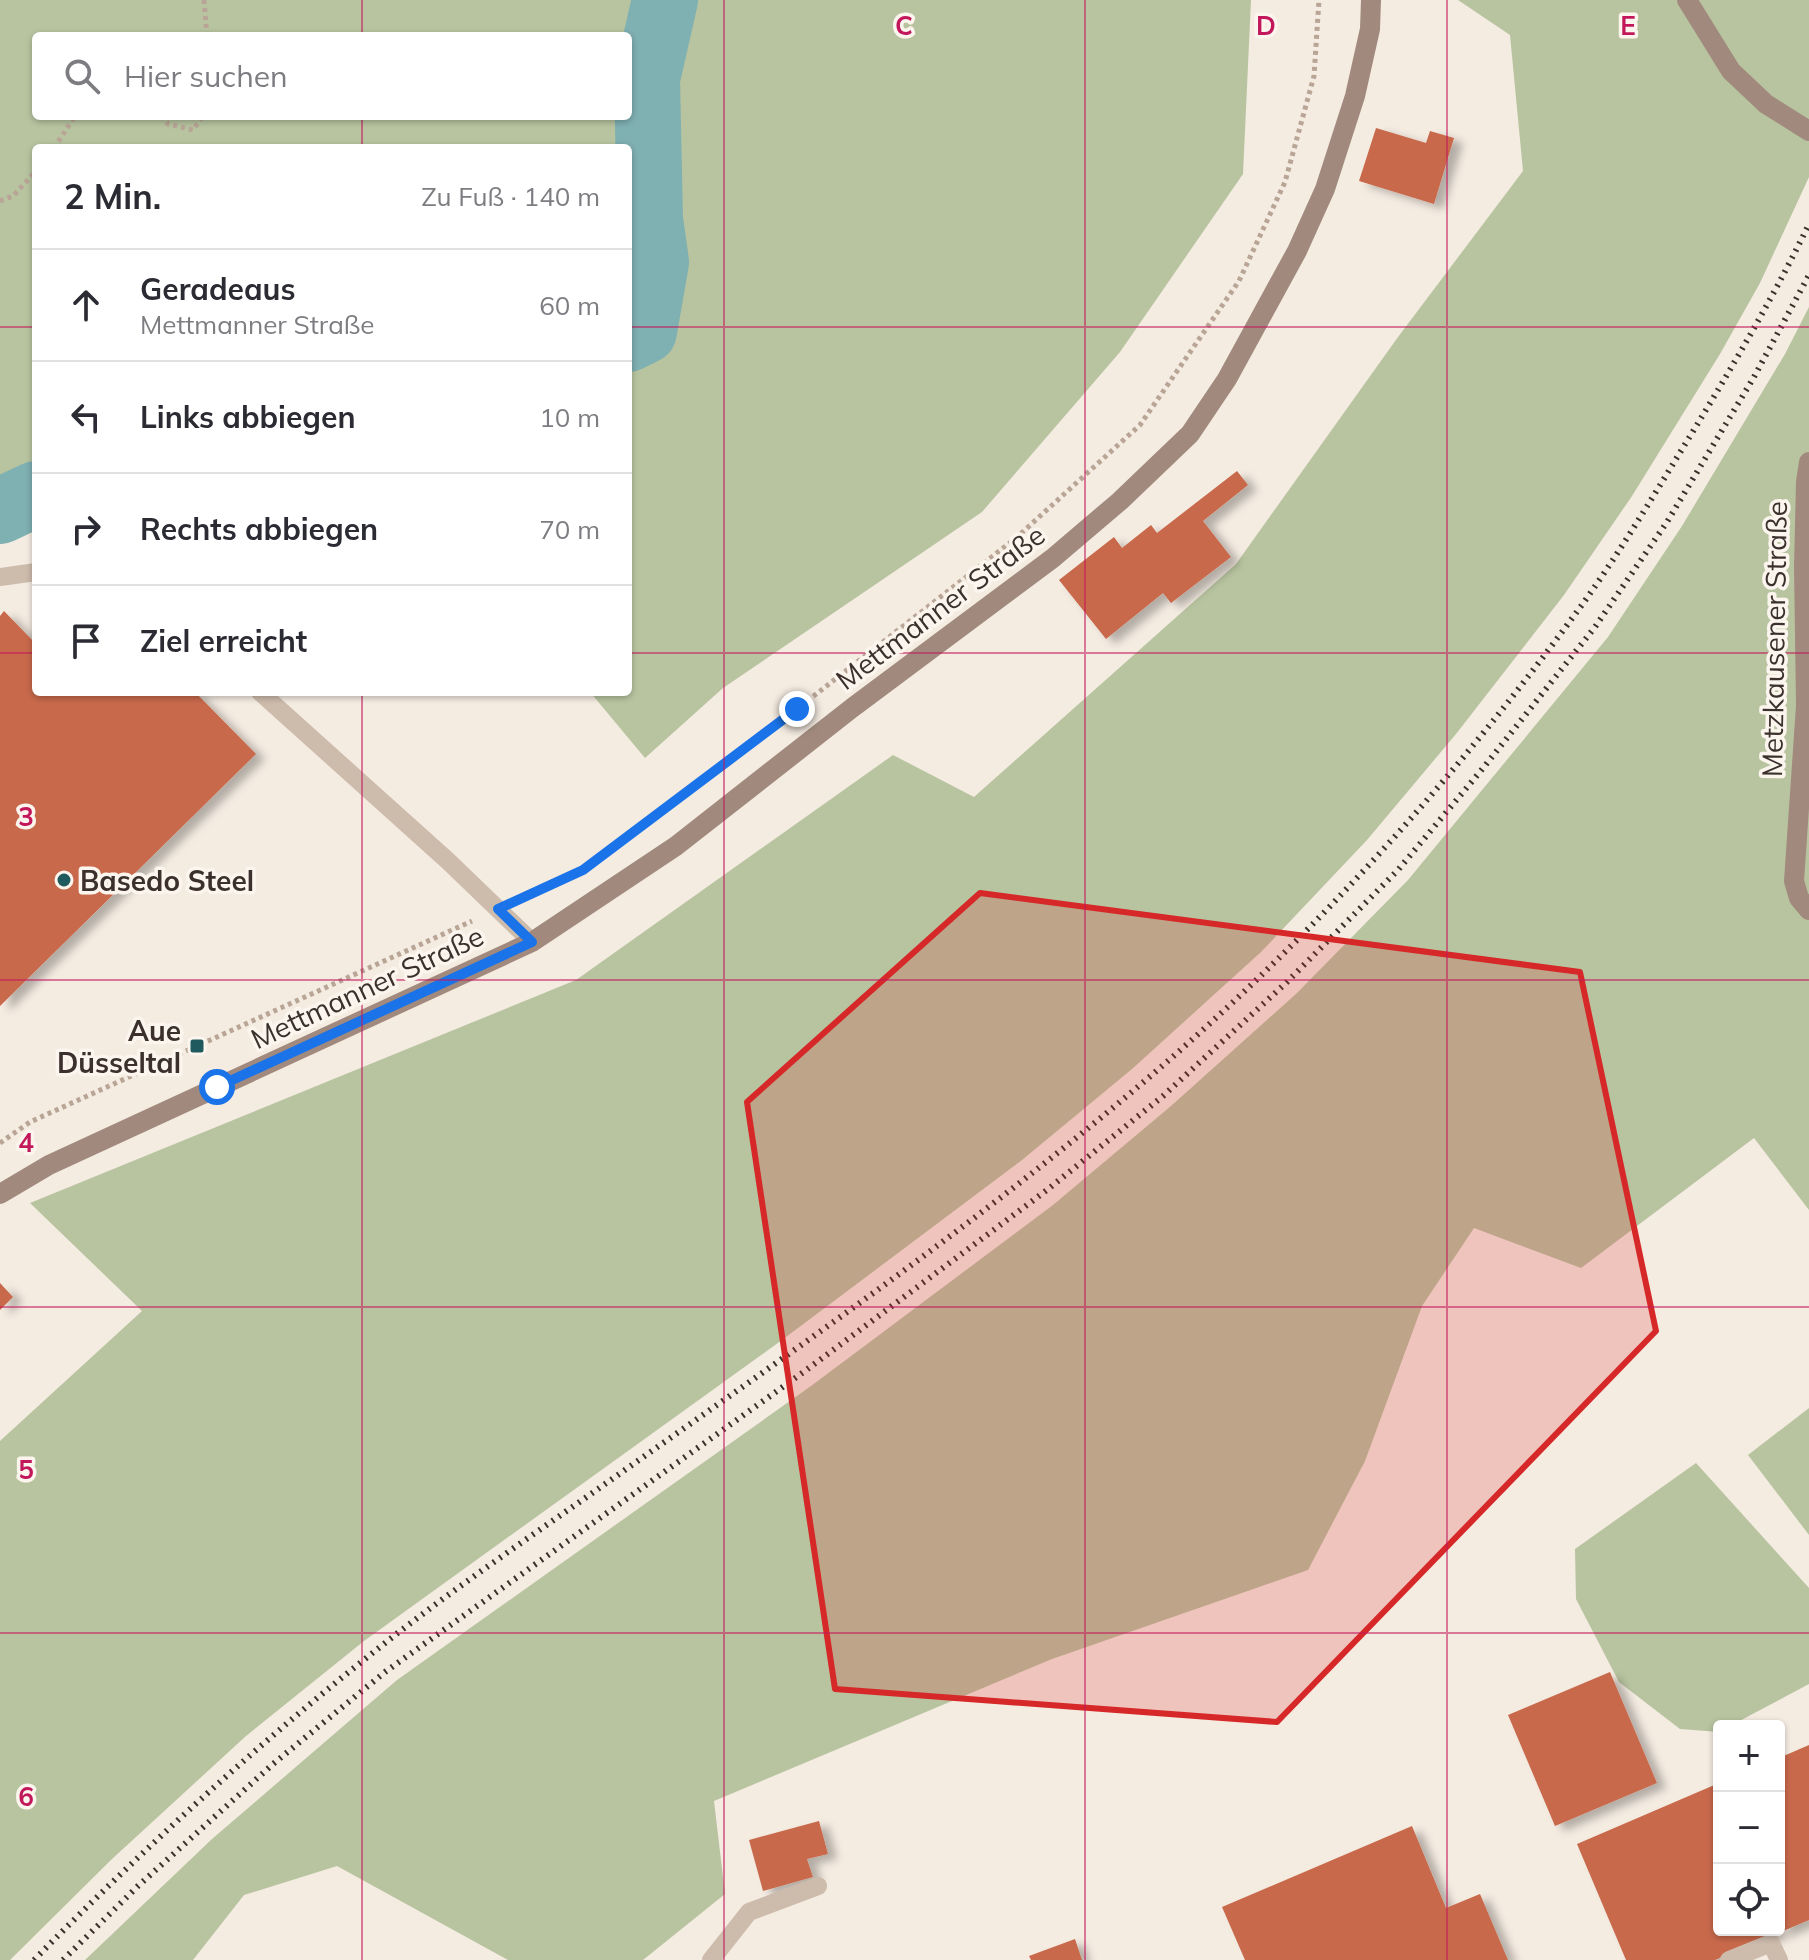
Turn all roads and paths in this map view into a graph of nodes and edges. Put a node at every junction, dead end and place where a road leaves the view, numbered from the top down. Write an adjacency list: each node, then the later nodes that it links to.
1 (204, 0): 5 (path)
2 (1319, 0): 17 (path)
3 (1371, 0): 19 (main road, Mettmanner Straße)
4 (1687, 0): 9 (main road)
5 (207, 32)
6 (72, 120): 10 (path)
7 (164, 120): 8 (path)
8 (200, 120)
9 (1809, 131)
10 (57, 144)
11 (32, 175): 12 (path)
12 (0, 201)
13 (1809, 462): 18 (main road, Metzkausener Straße)
14 (32, 573): 15 (lane)
15 (0, 577)
16 (264, 696): 17 (lane)
17 (498, 909): 19 (lane); 20 (path)
18 (1809, 910)
19 (532, 942): 21 (main road, Mettmanner Straße)
20 (0, 1143)
21 (0, 1194)
22 (818, 1886): 23 (lane)
23 (711, 1960)
24 (1729, 1960): 25 (lane)
25 (1779, 1960)

